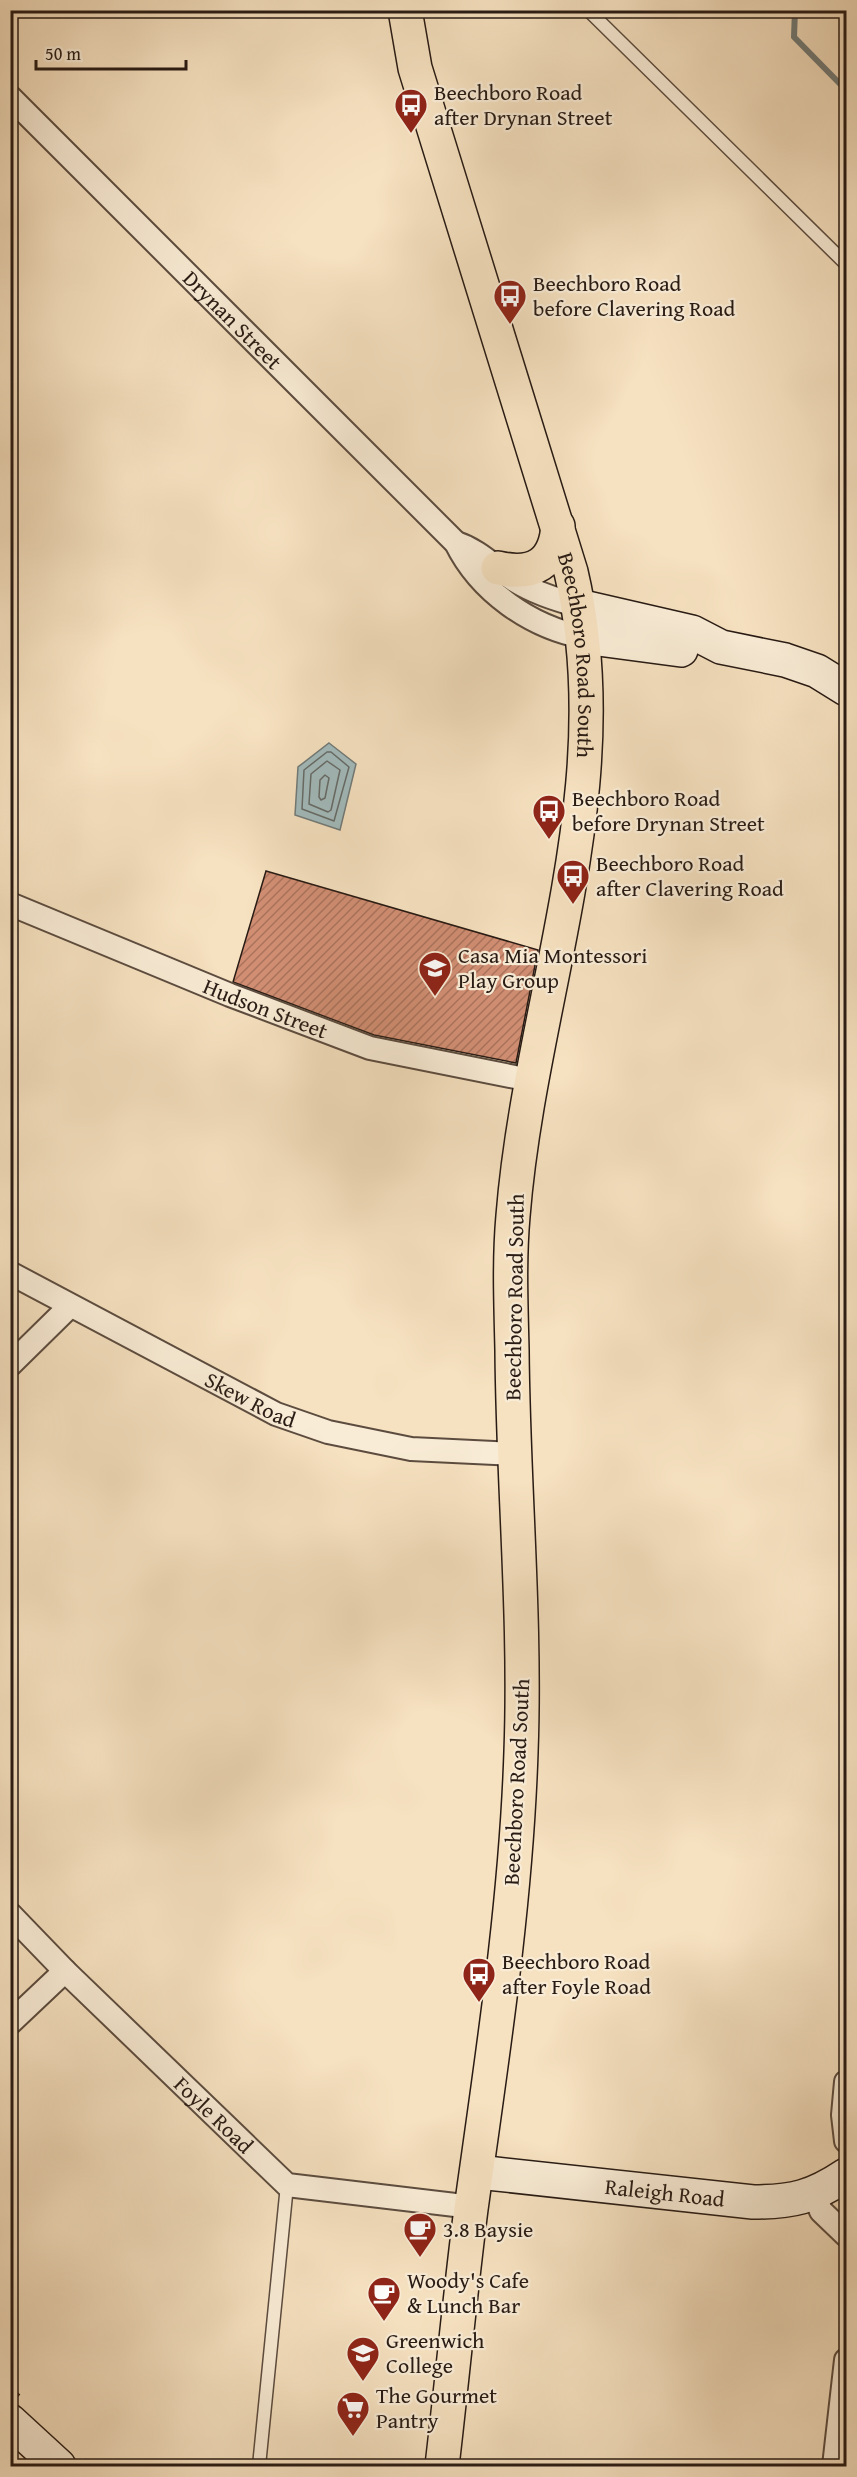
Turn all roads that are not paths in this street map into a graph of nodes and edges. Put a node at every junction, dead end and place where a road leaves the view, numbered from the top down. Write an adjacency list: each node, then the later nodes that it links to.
1 (405, 10): 5 (main road, Beechboro Road South)
2 (588, 10): 4 (lane)
3 (10, 97): 6 (street, Drynan Street)
4 (846, 264)
5 (558, 526): 7 (main road); 8 (main road, Beechboro Road South)
6 (456, 543): 7 (street, Drynan Street); 8 (street, Drynan Street)
7 (498, 568): 8 (street, Drynan Street)
8 (581, 621): 9 (street); 11 (main road, Beechboro Road South)
9 (846, 688)
10 (10, 904): 11 (street, Hudson Street)
11 (530, 1080): 15 (main road, Beechboro Road South)
12 (10, 1273): 13 (street, Skew Road)
13 (69, 1307): 14 (street); 15 (street, Skew Road)
14 (10, 1365)
15 (514, 1454): 21 (main road, Beechboro Road South)
16 (10, 1914): 17 (street, Foyle Road)
17 (65, 1971): 18 (street); 23 (street, Foyle Road)
18 (10, 2023)
19 (846, 2082): 20 (street)
20 (846, 2141)
21 (478, 2172): 24 (street, Raleigh Road); 25 (main road, Beechboro Road South)
22 (846, 2175): 24 (street, Raleigh Road)
23 (287, 2185): 25 (street); 30 (lane)
24 (814, 2194): 26 (street)
25 (472, 2207): 31 (main road, Beechboro Road South)
26 (846, 2235)
27 (846, 2360): 32 (street)
28 (10, 2421): 29 (street)
29 (59, 2466)
30 (259, 2466)
31 (442, 2466)
32 (834, 2466)

